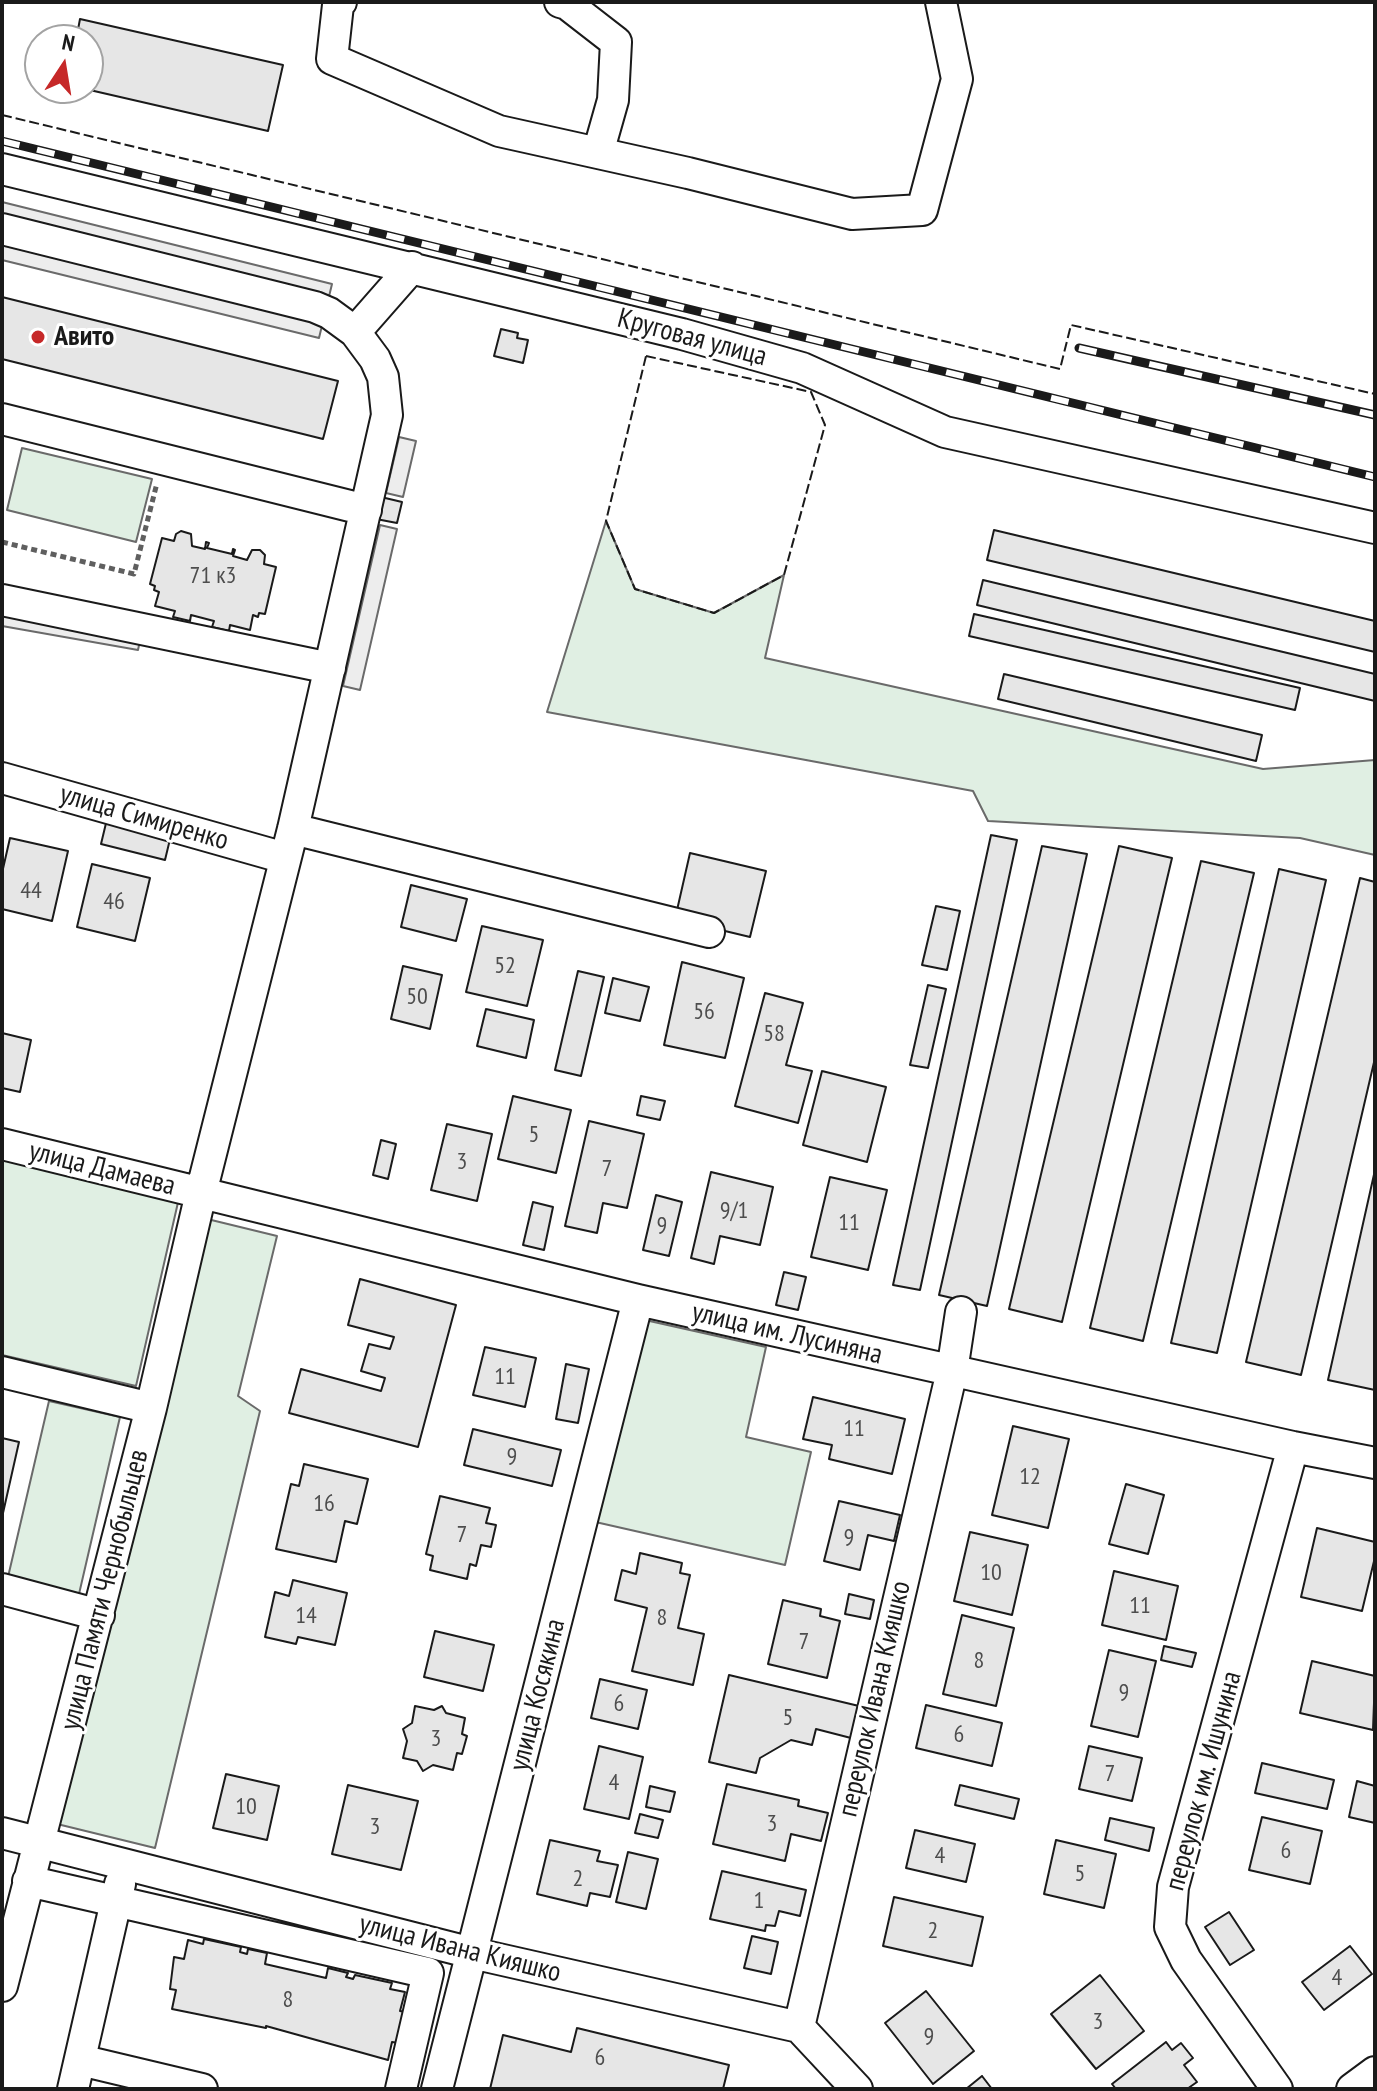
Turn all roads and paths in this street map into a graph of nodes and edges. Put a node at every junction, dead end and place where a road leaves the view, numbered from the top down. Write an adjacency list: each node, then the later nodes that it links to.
1 (341, 2): 4 (street)
2 (560, 2): 4 (street)
3 (941, 2): 4 (street)
4 (598, 153)
5 (2, 169): 7 (street, Круговая улица)
6 (2, 229): 8 (street)
7 (412, 267): 8 (street); 12 (street, Круговая улица)
8 (355, 332): 11 (street, улица Памяти Чернобыльцев)
9 (2, 419): 10 (street)
10 (163, 459): 11 (street); 13 (path)
11 (366, 510): 15 (street, улица Памяти Чернобыльцев)
12 (1375, 528)
13 (2, 542)
14 (2, 600): 15 (street)
15 (330, 668): 17 (street, улица Памяти Чернобыльцев)
16 (2, 778): 18 (street, улица Симиренко)
17 (293, 829): 18 (street, улица Памяти Чернобыльцев); 19 (street)
18 (285, 858): 21 (street, улица Памяти Чернобыльцев)
19 (709, 932)
20 (2, 1144): 21 (street, улица Дамаева)
21 (201, 1193): 22 (street, улица им. Лусиняна); 26 (street, улица Памяти Чернобыльцев)
22 (638, 1300): 24 (street, улица им. Лусиняна); 36 (street, улица Косякина)
23 (961, 1312): 24 (street, переулок Ивана Кияшко)
24 (952, 1371): 27 (street, улица им. Лусиняна); 38 (street, переулок Ивана Кияшко)
25 (2, 1372): 26 (street)
26 (151, 1408): 30 (street, улица Памяти Чернобыльцев)
27 (1293, 1447): 28 (street, улица им. Лусиняна); 45 (street, переулок им. Ишунина)
28 (1375, 1463)
29 (2, 1589): 30 (street)
30 (99, 1615): 32 (street, улица Памяти Чернобыльцев)
31 (2, 1833): 32 (street, улица Ивана Кияшко)
32 (41, 1843): 33 (street, улица Ивана Кияшко); 34 (street, улица Памяти Чернобыльцев)
33 (124, 1863): 35 (street); 36 (street, улица Ивана Кияшко)
34 (28, 1881): 35 (street); 37 (street, улица Памяти Чернобыльцев)
35 (117, 1902): 40 (street); 43 (street)
36 (472, 1953): 38 (street, улица Ивана Кияшко); 44 (street, улица Косякина)
37 (2, 1986)
38 (799, 2027): 41 (street)
39 (1375, 2072): 46 (street)
40 (76, 2075): 42 (street)
41 (851, 2087)
42 (202, 2089)
43 (401, 2089)
44 (437, 2089)
45 (1277, 2089)
46 (1352, 2089)

